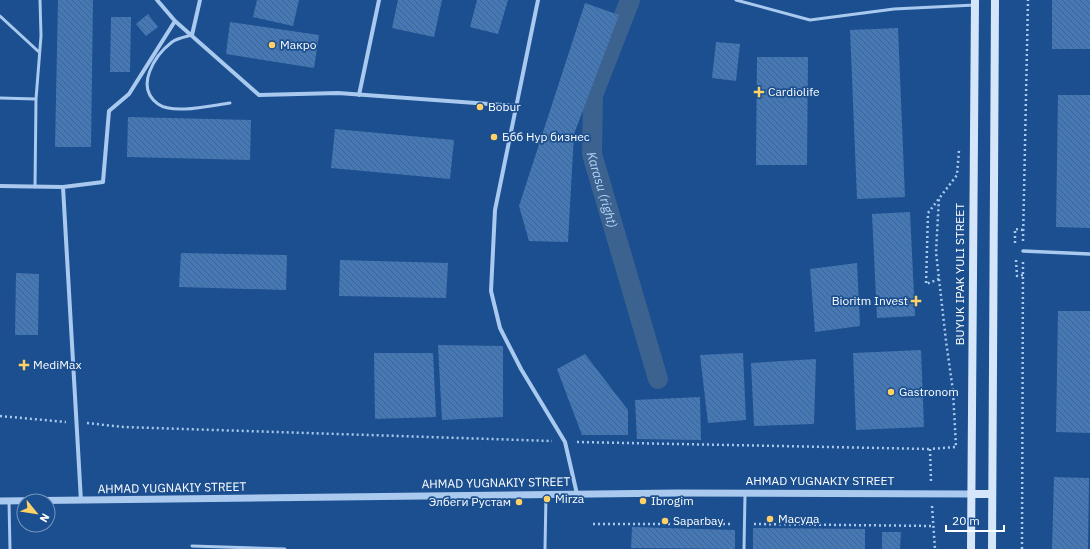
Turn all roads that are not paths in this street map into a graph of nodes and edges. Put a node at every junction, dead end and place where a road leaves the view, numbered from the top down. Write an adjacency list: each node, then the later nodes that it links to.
1 (40, 0): 12 (lane)
2 (157, 0): 10 (street)
3 (200, 0): 11 (street)
4 (379, 0): 13 (street)
5 (538, 0): 17 (street)
6 (736, 0): 8 (lane)
7 (995, 0): 26 (main road)
8 (975, 3): 25 (main road, BUYUK IPAK YULI STREET)
9 (0, 16): 12 (lane)
10 (175, 21): 11 (street); 20 (street)
11 (192, 35): 13 (street); 16 (lane)
12 (39, 52): 15 (lane)
13 (359, 94): 17 (street)
14 (0, 98): 15 (lane)
15 (36, 99): 19 (lane)
16 (230, 103)
17 (516, 106): 24 (street)
18 (0, 186): 19 (street)
19 (35, 186): 20 (street)
20 (62, 187): 30 (street)
21 (1023, 251): 22 (street)
22 (1090, 254)
23 (745, 493): 24 (street, AHMAD YUGNAKIY STREET); 25 (street, AHMAD YUGNAKIY STREET); 35 (lane)
24 (577, 494): 27 (street, AHMAD YUGNAKIY STREET)
25 (972, 494): 26 (main road, AHMAD YUGNAKIY STREET); 36 (main road, BUYUK IPAK YULI STREET)
26 (992, 494): 37 (main road)
27 (546, 495): 30 (street, AHMAD YUGNAKIY STREET); 34 (lane)
28 (0, 501): 29 (street, AHMAD YUGNAKIY STREET)
29 (9, 501): 30 (street, AHMAD YUGNAKIY STREET); 32 (lane)
30 (81, 501)
31 (192, 546): 33 (lane)
32 (10, 549)
33 (285, 549)
34 (545, 549)
35 (744, 549)
36 (971, 549)
37 (992, 549)

